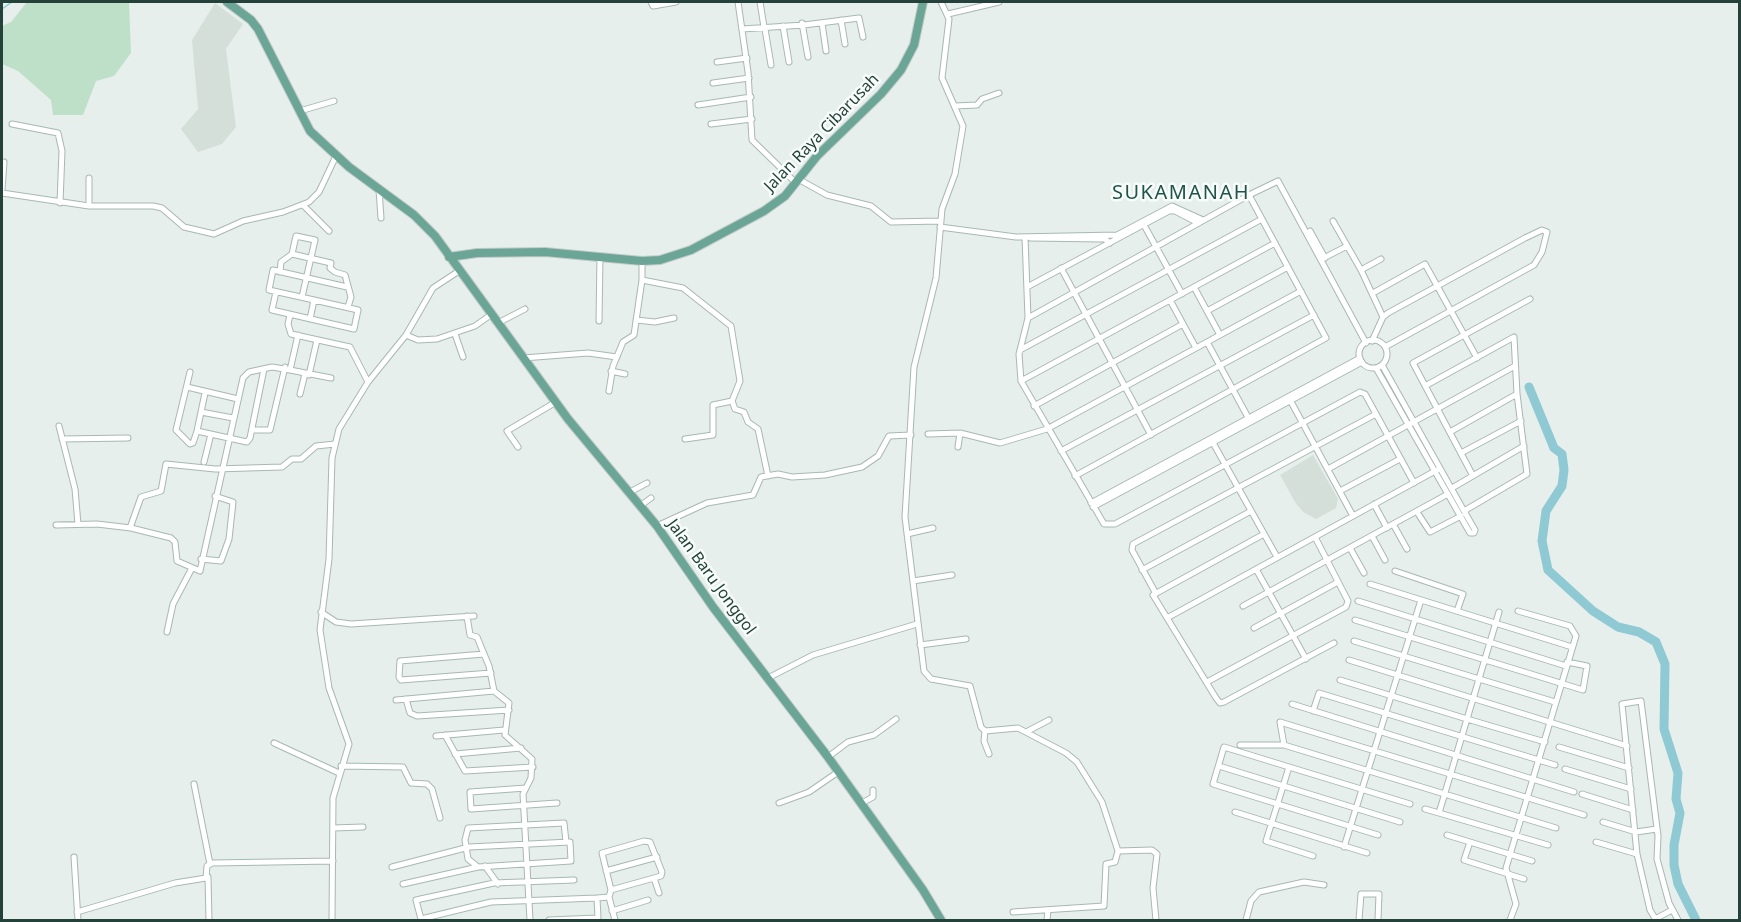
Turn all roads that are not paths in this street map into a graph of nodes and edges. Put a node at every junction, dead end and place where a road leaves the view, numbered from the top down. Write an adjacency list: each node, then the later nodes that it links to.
1 (227, 2): 31 (main road, Jalan Baru Jonggol)
2 (651, 2): 3 (street)
3 (676, 2)
4 (738, 2): 15 (street)
5 (760, 2): 14 (street)
6 (923, 2): 38 (main road, Jalan Raya Cibarusah)
7 (941, 2): 9 (street)
8 (999, 2): 9 (street)
9 (948, 14): 30 (street)
10 (841, 20): 12 (street); 16 (street); 17 (street)
11 (802, 23): 12 (street); 13 (street); 19 (street)
12 (822, 23): 18 (street)
13 (783, 26): 14 (street); 22 (street)
14 (764, 28): 15 (street); 23 (street)
15 (742, 29): 20 (street)
16 (863, 38)
17 (845, 44)
18 (826, 51)
19 (808, 57)
20 (747, 58): 21 (street); 24 (street)
21 (717, 62)
22 (789, 62)
23 (771, 65)
24 (749, 78): 25 (street); 27 (street)
25 (712, 82)
26 (999, 93): 30 (street)
27 (751, 97): 29 (street); 32 (street)
28 (334, 101): 31 (street)
29 (698, 105)
30 (955, 106): 49 (street)
31 (298, 112): 35 (main road, Jalan Baru Jonggol)
32 (752, 119): 34 (street); 38 (street)
33 (12, 124): 42 (street)
34 (711, 124)
35 (336, 156): 39 (main road, Jalan Baru Jonggol); 44 (street)
36 (4, 162): 40 (street)
37 (89, 178): 43 (street)
38 (798, 182): 49 (street); 64 (main road, Jalan Raya Cibarusah)
39 (379, 190): 45 (street); 59 (main road, Jalan Baru Jonggol)
40 (2, 192): 42 (street)
41 (1249, 195): 46 (street); 47 (street); 62 (street)
42 (60, 203): 43 (street)
43 (89, 206): 44 (street)
44 (304, 206): 51 (street)
45 (381, 218)
46 (1262, 219): 55 (street); 67 (street)
47 (1201, 221): 50 (street); 53 (street); 56 (street)
48 (1334, 221): 57 (street)
49 (940, 224): 53 (street); 163 (street)
50 (1144, 225): 54 (street); 56 (street)
51 (329, 231)
52 (1310, 231): 62 (street)
53 (1025, 237): 54 (street); 75 (street)
54 (1110, 243): 66 (street)
55 (1275, 243): 65 (street); 76 (street)
56 (1155, 246): 67 (street); 78 (street)
57 (1347, 246): 62 (street); 68 (street)
58 (292, 254): 61 (street); 61 (street); 70 (street)
59 (448, 256): 60 (main road, Jalan Raya Cibarusah); 69 (main road, Jalan Baru Jonggol)
60 (600, 256): 64 (main road, Jalan Raya Cibarusah); 99 (street)
61 (311, 259): 71 (street); 74 (street)
62 (1323, 259): 111 (street)
63 (1381, 259): 68 (street)
64 (642, 261): 72 (street)
65 (1288, 267): 79 (street); 89 (street)
66 (1061, 268): 75 (street); 78 (street)
67 (1168, 270): 81 (street); 91 (street)
68 (1361, 270): 80 (street)
69 (459, 271): 90 (main road, Jalan Baru Jonggol); 104 (street)
70 (280, 272): 71 (street); 77 (street)
71 (307, 278): 74 (street); 82 (street)
72 (642, 280): 98 (street); 143 (street)
73 (1438, 285): 80 (street); 88 (street); 88 (street); 94 (street)
74 (347, 287): 86 (street)
75 (1027, 287): 96 (street)
76 (1194, 287): 81 (street); 89 (street)
77 (276, 291): 82 (street); 92 (street)
78 (1074, 291): 91 (street); 96 (street)
79 (1301, 291): 93 (street); 105 (street)
80 (1373, 293): 94 (street)
81 (1182, 294): 85 (street)
82 (302, 297): 84 (street)
83 (1530, 299): 106 (street)
84 (314, 300): 86 (street); 97 (street)
85 (1170, 300): 101 (street); 107 (street)
86 (348, 307): 97 (street)
87 (525, 309): 100 (street)
88 (1451, 310): 106 (street); 112 (street)
89 (1207, 311): 105 (street)
90 (492, 314): 100 (main road, Jalan Baru Jonggol); 102 (street)
91 (1086, 314): 107 (street); 114 (street)
92 (290, 315): 97 (street); 103 (street)
93 (1314, 315): 121 (street); 136 (street)
94 (1383, 317): 109 (street)
95 (674, 318): 98 (street)
96 (1028, 318): 114 (street)
97 (310, 319)
98 (636, 320): 116 (street)
99 (599, 321)
100 (498, 323): 117 (main road, Jalan Baru Jonggol)
101 (1183, 324): 113 (street); 120 (street)
102 (455, 334): 104 (street); 115 (street)
103 (298, 335): 108 (street); 125 (street)
104 (406, 335): 132 (street)
105 (1220, 335): 110 (street)
106 (1464, 335): 118 (street); 133 (street)
107 (1099, 339): 120 (street); 131 (street)
108 (317, 340): 128 (street); 132 (street)
109 (1372, 341): 111 (street); 112 (street)
110 (1208, 342): 113 (street); 121 (street)
111 (1366, 343): 119 (street)
112 (1385, 347): 123 (street)
113 (1196, 348): 135 (street)
114 (1020, 350): 131 (street)
115 (463, 357)
116 (616, 357): 117 (street); 126 (street)
117 (523, 358): 144 (main road, Jalan Baru Jonggol)
118 (1477, 358): 122 (street); 133 (street)
119 (1361, 360): 123 (street); 142 (street)
120 (1112, 363): 135 (street); 145 (street)
121 (1220, 365): 136 (street); 147 (street)
122 (1515, 366): 140 (street); 146 (street)
123 (1379, 367): 154 (street)
124 (264, 369): 125 (street); 141 (street); 158 (street)
125 (288, 369): 128 (street); 158 (street)
126 (611, 371): 129 (street); 137 (street)
127 (190, 372): 134 (street)
128 (307, 374): 130 (street); 139 (street)
129 (625, 374)
130 (331, 378)
131 (1021, 381): 145 (street)
132 (368, 382): 171 (street)
133 (1425, 386): 146 (street)
134 (187, 387): 138 (street); 157 (street)
135 (1125, 387): 147 (street); 156 (street)
136 (1234, 390): 151 (street); 164 (street)
137 (609, 392)
138 (205, 393): 141 (street); 148 (street)
139 (300, 394)
140 (1517, 394): 152 (street); 159 (street)
141 (237, 399): 150 (street)
142 (1290, 399): 151 (street); 153 (street)
143 (732, 401): 168 (street); 184 (street)
144 (556, 402): 172 (street); 192 (main road, Jalan Baru Jonggol)
145 (1034, 406): 156 (street)
146 (1437, 409): 154 (street); 159 (street)
147 (1138, 410): 164 (street); 176 (street)
148 (201, 411): 150 (street); 157 (street)
149 (1376, 414): 153 (street); 165 (street); 174 (street)
150 (233, 418): 167 (street)
151 (1250, 420): 170 (street)
152 (1521, 421): 175 (street); 177 (street)
153 (1303, 423): 174 (street); 180 (street)
154 (1413, 423): 165 (street); 183 (street)
155 (59, 426): 169 (street)
156 (1047, 429): 160 (street); 176 (street)
157 (197, 430): 161 (street)
158 (252, 430): 167 (street)
159 (1450, 432): 177 (street)
160 (960, 433): 162 (street); 173 (street)
161 (211, 434): 167 (street); 179 (street)
162 (928, 434)
163 (911, 435): 184 (street); 210 (street)
164 (1151, 435): 185 (street)
165 (1388, 437): 178 (street); 182 (street)
166 (128, 438): 169 (street)
167 (228, 438): 181 (street)
168 (685, 439)
169 (62, 440): 203 (street)
170 (1211, 441): 180 (street); 197 (street)
171 (334, 444): 181 (street); 235 (street)
172 (518, 447)
173 (958, 447)
174 (1316, 447): 182 (street); 189 (street)
175 (1524, 447): 186 (street); 201 (street)
176 (1061, 451): 185 (street)
177 (1461, 453): 186 (street)
178 (1400, 459): 188 (street); 191 (street)
179 (204, 462)
180 (1226, 466): 189 (street); 197 (street)
181 (221, 468): 194 (street); 207 (street)
182 (1328, 469): 191 (street)
183 (1438, 470): 188 (street); 190 (street); 193 (street)
184 (768, 476): 206 (street)
185 (1075, 476): 197 (street)
186 (1473, 476): 190 (street)
187 (647, 483): 192 (street)
188 (1414, 483): 196 (street)
189 (1238, 488): 199 (street); 222 (street)
190 (1452, 488): 201 (street)
191 (1340, 491): 202 (street)
192 (628, 494): 198 (main road, Jalan Baru Jonggol)
193 (1448, 494): 200 (street); 201 (street)
194 (215, 496): 217 (street); 217 (street)
195 (651, 498): 198 (street)
196 (1374, 504): 202 (street); 209 (street)
197 (1092, 505)
198 (640, 506): 206 (main road, Jalan Baru Jonggol)
199 (1251, 511): 211 (street); 222 (street)
200 (1417, 512): 201 (street); 204 (street)
201 (1462, 514)
202 (1353, 516): 213 (street)
203 (78, 524): 205 (street); 207 (street)
204 (1393, 524): 209 (street); 215 (street)
205 (56, 525)
206 (657, 526): 264 (main road, Jalan Baru Jonggol)
207 (130, 528): 220 (street)
208 (933, 528): 210 (street)
209 (1387, 528): 212 (street)
210 (907, 534): 226 (street)
211 (1264, 534): 216 (street); 229 (street)
212 (1372, 536): 214 (street); 219 (street)
213 (1315, 537): 216 (street); 218 (street)
214 (1350, 548): 218 (street); 224 (street)
215 (1407, 549)
216 (1277, 557): 221 (street)
217 (201, 560): 220 (street)
218 (1328, 560): 227 (street); 230 (street)
219 (1385, 560)
220 (192, 568): 247 (street)
221 (1256, 568): 230 (street); 241 (street)
222 (1142, 570): 229 (street)
223 (1395, 571): 236 (street)
224 (1364, 573)
225 (952, 574): 226 (street)
226 (913, 580): 245 (street)
227 (1338, 582): 238 (street); 248 (street)
228 (1370, 584): 231 (street)
229 (1155, 592): 241 (street)
230 (1269, 592): 233 (street); 238 (street)
231 (1421, 600): 236 (street); 242 (street)
232 (1358, 601): 242 (street)
233 (1243, 606)
234 (1518, 611): 255 (street)
235 (321, 612): 239 (street); 308 (street)
236 (1457, 612): 244 (street)
237 (1499, 612): 244 (street)
238 (1281, 614): 246 (street); 248 (street)
239 (467, 616): 240 (street); 256 (street)
240 (474, 616)
241 (1167, 618): 267 (street)
242 (1415, 619): 249 (street); 252 (street)
243 (1355, 620): 249 (street)
244 (1495, 623): 252 (street); 255 (street)
245 (917, 624): 254 (street); 264 (street)
246 (1254, 628)
247 (167, 632)
248 (1293, 637): 258 (street); 267 (street)
249 (1409, 637): 257 (street); 260 (street)
250 (966, 639): 254 (street)
251 (1354, 641): 257 (street)
252 (1490, 642): 260 (street); 261 (street)
253 (1335, 643): 258 (street)
254 (920, 645): 284 (street)
255 (1572, 647): 261 (street)
256 (484, 654): 262 (street); 262 (street)
257 (1404, 656): 263 (street); 265 (street)
258 (1306, 659): 267 (street)
259 (1349, 660): 263 (street)
260 (1484, 661): 265 (street); 268 (street)
261 (1567, 664): 268 (street); 268 (street)
262 (490, 673): 269 (street)
263 (1397, 676): 270 (street); 272 (street)
264 (768, 678): 301 (main road, Jalan Baru Jonggol)
265 (1479, 679): 272 (street); 274 (street)
266 (1340, 680): 270 (street)
267 (1207, 682)
268 (1560, 684): 274 (street)
269 (494, 692): 271 (street); 276 (street)
270 (1391, 696): 278 (street); 280 (street)
271 (406, 699): 273 (street); 276 (street)
272 (1472, 699): 280 (street); 282 (street)
273 (396, 700)
274 (1555, 702): 282 (street)
275 (1292, 704): 277 (street)
276 (509, 710): 283 (street)
277 (1313, 711): 278 (street); 286 (street)
278 (1386, 714): 286 (street); 289 (street)
279 (897, 719): 301 (street)
280 (1467, 719): 289 (street); 290 (street)
281 (1049, 720): 285 (street)
282 (1550, 723): 290 (street); 294 (street)
283 (504, 730): 287 (street); 296 (street)
284 (985, 730): 285 (street); 299 (street)
285 (1026, 732): 358 (street)
286 (1380, 732): 297 (street); 300 (street)
287 (445, 735): 288 (street); 298 (street)
288 (436, 736)
289 (1462, 736): 300 (street); 302 (street)
290 (1545, 742): 302 (street)
291 (274, 743): 308 (street)
292 (1240, 745): 293 (street)
293 (1284, 745): 297 (street); 310 (street)
294 (1627, 746): 307 (street); 346 (street)
295 (1559, 747): 307 (street)
296 (520, 748): 298 (street); 305 (street)
297 (1374, 752): 310 (street); 312 (street)
298 (455, 754): 305 (street)
299 (989, 754)
300 (1456, 755): 312 (street); 313 (street)
301 (828, 757): 311 (main road, Jalan Baru Jonggol)
302 (1539, 760): 303 (street); 313 (street)
303 (1555, 765)
304 (1219, 766): 306 (street); 315 (street); 328 (street)
305 (533, 767): 316 (street)
306 (1289, 767): 315 (street); 317 (street)
307 (1629, 768): 318 (street)
308 (340, 769): 336 (street); 344 (street)
309 (1565, 769): 318 (street)
310 (1368, 771): 317 (street); 321 (street)
311 (838, 772): 325 (street); 326 (main road, Jalan Baru Jonggol)
312 (1450, 775): 321 (street); 323 (street)
313 (1533, 778): 320 (street); 323 (street)
314 (194, 784): 368 (street)
315 (1284, 786): 328 (street); 330 (street)
316 (526, 788): 329 (street); 329 (street)
317 (1362, 789): 327 (street); 330 (street)
318 (1631, 789): 332 (street)
319 (873, 790): 326 (street)
320 (1574, 792)
321 (1444, 794): 334 (street); 337 (street)
322 (1582, 794): 332 (street)
323 (1527, 799): 335 (street); 337 (street)
324 (557, 803): 329 (street)
325 (778, 803)
326 (860, 804): 393 (main road, Jalan Baru Jonggol)
327 (1410, 804)
328 (1278, 805): 340 (street); 342 (street)
329 (523, 807): 341 (street)
330 (1356, 809): 338 (street); 342 (street)
331 (1425, 809): 334 (street)
332 (1633, 810): 347 (street)
333 (1235, 813): 340 (street)
334 (1439, 813): 350 (street)
335 (1584, 815)
336 (440, 818)
337 (1522, 818): 345 (street); 350 (street)
338 (1400, 822)
339 (1603, 822): 347 (street)
340 (1272, 823): 356 (street); 362 (street)
341 (524, 825): 351 (street); 354 (street); 357 (street)
342 (1351, 826): 348 (street); 356 (street)
343 (363, 827): 344 (street)
344 (333, 828): 365 (street)
345 (1556, 828)
346 (1657, 829): 347 (street); 389 (street)
347 (1636, 832): 360 (street)
348 (1378, 835)
349 (1447, 835): 352 (street)
350 (1515, 837): 355 (street); 361 (street)
351 (566, 842): 354 (street); 367 (street)
352 (1470, 842): 361 (street); 373 (street)
353 (1596, 842): 360 (street)
354 (526, 845): 357 (street); 367 (street)
355 (1548, 845)
356 (1344, 847): 359 (street)
357 (466, 850): 370 (street); 371 (street)
358 (1118, 850): 388 (street); 403 (street)
359 (1367, 854)
360 (1637, 854): 394 (street)
361 (1510, 855): 366 (street); 373 (street)
362 (1313, 856)
363 (74, 857): 391 (street)
364 (657, 857): 372 (street); 372 (street); 375 (street)
365 (333, 861): 368 (street); 397 (street)
366 (1532, 861)
367 (527, 863): 369 (street); 378 (street)
368 (210, 864): 374 (street)
369 (485, 866): 371 (street); 380 (street)
370 (392, 867)
371 (478, 867): 379 (street)
372 (606, 871): 382 (street)
373 (1506, 874): 376 (street); 407 (street)
374 (208, 877): 391 (street); 396 (street)
375 (654, 878): 382 (street); 383 (street)
376 (1524, 879)
377 (574, 880): 378 (street)
378 (528, 882): 380 (street); 387 (street)
379 (403, 884)
380 (498, 884): 387 (street)
381 (1324, 885): 404 (street)
382 (611, 890): 384 (street)
383 (659, 892)
384 (609, 897): 385 (street); 390 (street)
385 (597, 898): 387 (street); 399 (street)
386 (648, 900): 390 (street)
387 (529, 902): 398 (street)
388 (1048, 910): 392 (street); 402 (street)
389 (1672, 910): 394 (street); 408 (street)
390 (612, 911): 400 (street)
391 (77, 912): 395 (street)
392 (1013, 912)
393 (935, 916): 401 (main road, Jalan Baru Jonggol)
394 (1655, 920)
395 (78, 921)
396 (209, 921)
397 (332, 921)
398 (530, 921)
399 (549, 921)
400 (615, 921)
401 (941, 921)
402 (1047, 921)
403 (1156, 921)
404 (1246, 921)
405 (1359, 921): 406 (street)
406 (1378, 921)
407 (1510, 921)
408 (1678, 921)

